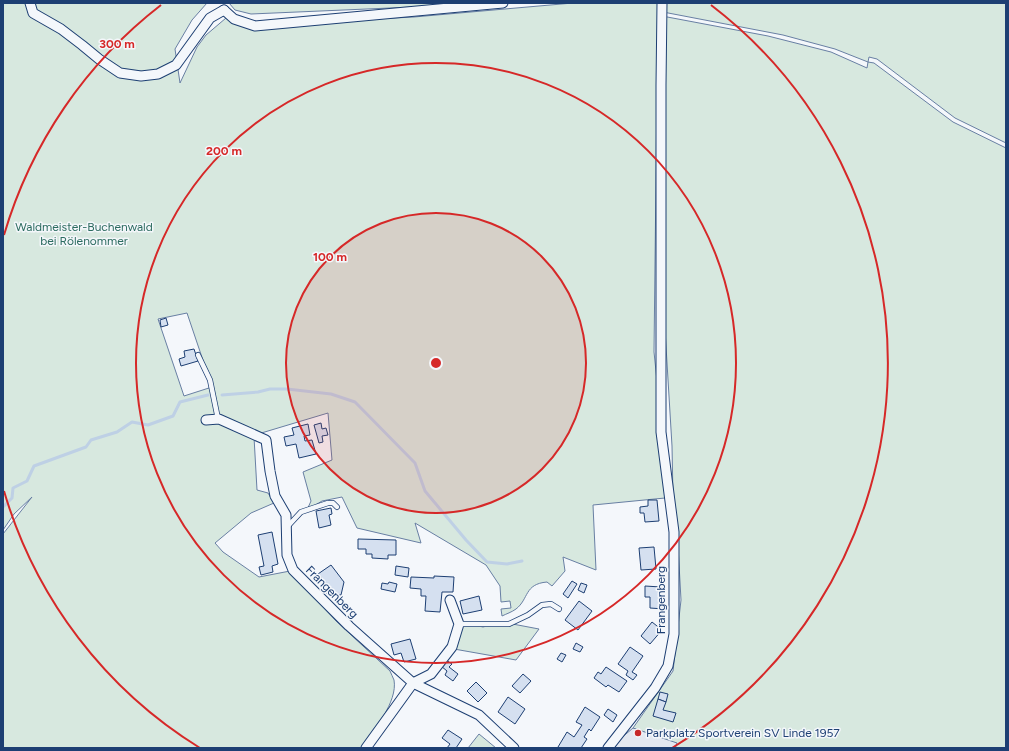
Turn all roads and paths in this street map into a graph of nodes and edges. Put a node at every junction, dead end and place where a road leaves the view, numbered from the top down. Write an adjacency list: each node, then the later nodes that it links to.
1 (30, 3): 4 (street)
2 (503, 3): 4 (street)
3 (662, 3): 16 (street, Frangenberg)
4 (224, 7)
5 (198, 355): 6 (lane)
6 (218, 419): 7 (street, Frangenberg); 9 (street, Frangenberg)
7 (206, 420)
8 (337, 507): 9 (lane)
9 (286, 527): 13 (street, Frangenberg)
10 (450, 600): 12 (street)
11 (559, 609): 12 (lane)
12 (459, 624): 13 (street)
13 (413, 683): 14 (street); 15 (street, Frangenberg)
14 (366, 748)
15 (514, 748)
16 (608, 748)

